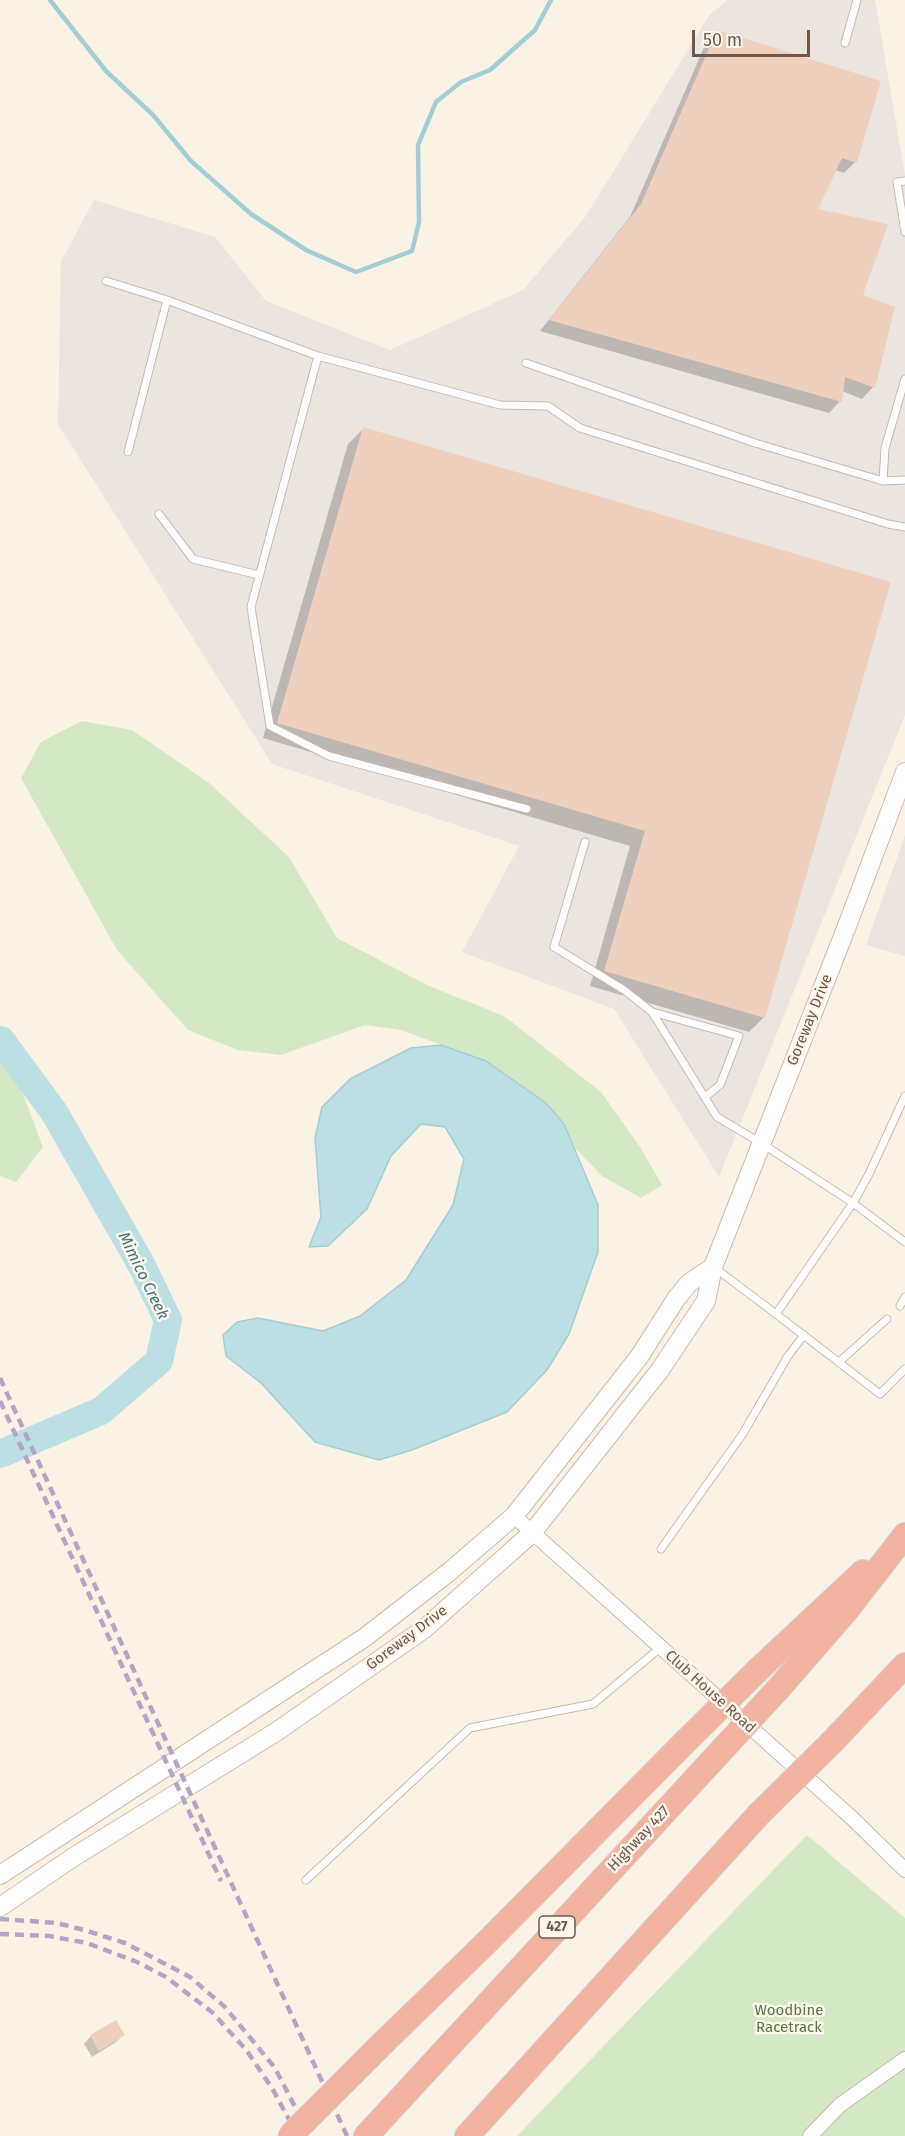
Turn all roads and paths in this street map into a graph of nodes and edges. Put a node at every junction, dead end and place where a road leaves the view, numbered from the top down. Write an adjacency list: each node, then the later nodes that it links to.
1 (856, 0): 2 (lane)
2 (845, 43)
3 (905, 181): 4 (lane)
4 (905, 232)
5 (105, 281): 6 (lane)
6 (167, 300): 7 (lane); 10 (lane)
7 (318, 356): 14 (lane); 15 (lane)
8 (526, 363): 12 (lane)
9 (905, 379): 12 (lane)
10 (128, 452)
11 (905, 480): 12 (lane)
12 (883, 481)
13 (159, 514): 15 (lane)
14 (905, 527)
15 (259, 575): 17 (lane)
16 (905, 772): 22 (main road, Goreway Drive)
17 (527, 809)
18 (585, 842): 19 (lane)
19 (652, 1012): 21 (lane); 21 (lane)
20 (905, 1096): 23 (lane)
21 (705, 1097): 22 (lane)
22 (761, 1143): 23 (lane); 25 (main road, Goreway Drive)
23 (853, 1203): 24 (lane); 28 (lane)
24 (905, 1242)
25 (713, 1267): 28 (lane); 33 (main road, Goreway Drive); 34 (main road, Goreway Drive)
26 (905, 1297): 27 (lane)
27 (900, 1306)
28 (776, 1314): 30 (lane)
29 (887, 1319): 31 (lane)
30 (804, 1335): 31 (lane); 36 (lane)
31 (839, 1362): 32 (lane)
32 (905, 1369)
33 (514, 1516): 34 (street, Club House Road); 40 (main road, Goreway Drive)
34 (532, 1533): 37 (street, Club House Road); 42 (main road, Goreway Drive)
35 (904, 1536): 44 (highway, bridge); 45 (highway, Highway 427 / 427, bridge)
36 (661, 1549)
37 (660, 1648): 39 (street, Club House Road); 41 (lane)
38 (905, 1665): 46 (highway, bridge)
39 (905, 1870)
40 (0, 1875)
41 (306, 1880)
42 (0, 1907)
43 (905, 2059): 47 (street)
44 (290, 2136)
45 (366, 2136)
46 (467, 2136)
47 (810, 2136)

